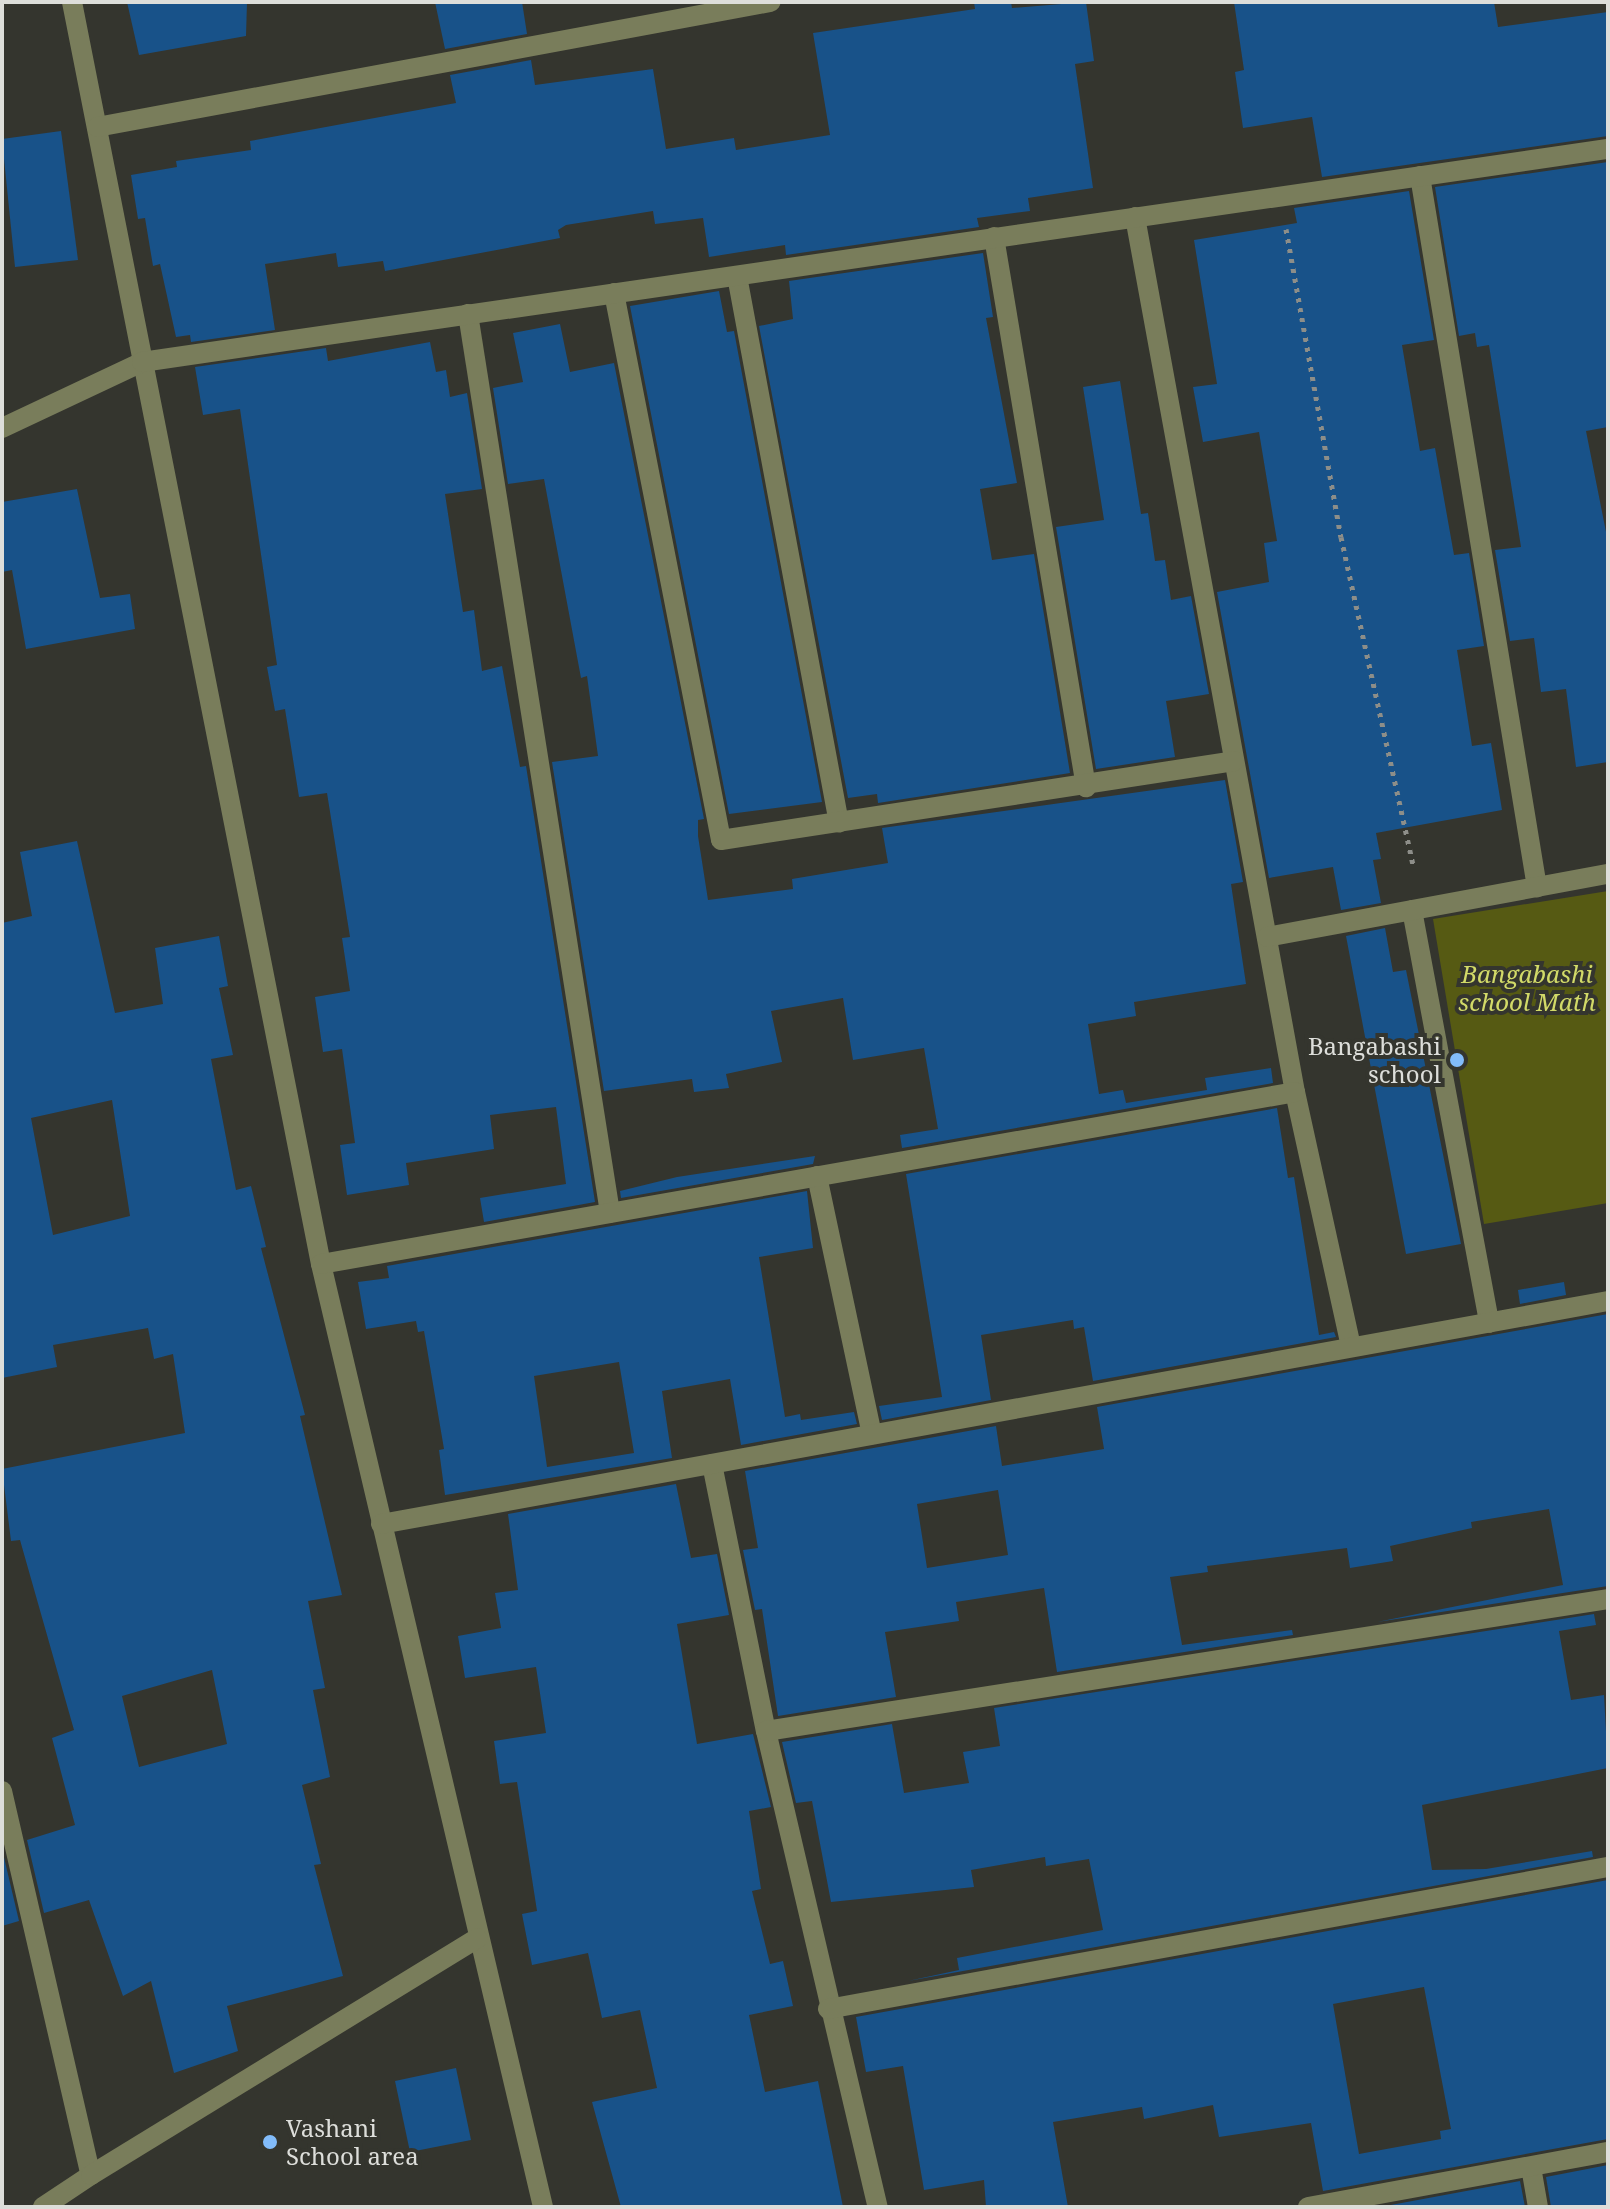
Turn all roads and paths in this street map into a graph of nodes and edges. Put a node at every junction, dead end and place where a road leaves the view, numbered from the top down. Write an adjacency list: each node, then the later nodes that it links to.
1 (72, 2): 3 (street)
2 (770, 2): 3 (street)
3 (97, 127): 12 (street)
4 (1608, 149): 5 (street)
5 (1420, 176): 6 (street); 19 (street)
6 (1280, 196): 7 (street); 17 (path)
7 (1135, 217): 8 (street); 14 (street)
8 (994, 237): 9 (street); 15 (street)
9 (737, 276): 10 (street); 16 (street)
10 (614, 293): 11 (street); 16 (street)
11 (468, 314): 12 (street); 24 (street)
12 (142, 362): 13 (street); 25 (street)
13 (2, 428)
14 (1234, 761): 15 (street); 21 (street)
15 (1086, 787): 16 (street)
16 (839, 823)
17 (1413, 865)
18 (1608, 874): 19 (street)
19 (1537, 887): 20 (street)
20 (1412, 910): 21 (street); 27 (street)
21 (1267, 937): 22 (street)
22 (1295, 1092): 23 (street); 28 (street)
23 (817, 1176): 24 (street); 29 (street)
24 (610, 1213): 25 (street)
25 (321, 1264): 31 (street)
26 (1608, 1301): 27 (street)
27 (1489, 1323): 28 (street)
28 (1351, 1347): 29 (street)
29 (872, 1434): 30 (street)
30 (712, 1464): 31 (street); 33 (street)
31 (381, 1524): 36 (street)
32 (1608, 1599): 33 (street)
33 (766, 1731): 37 (street)
34 (2, 1791): 40 (street)
35 (1608, 1867): 37 (street)
36 (477, 1938): 40 (street); 42 (street)
37 (828, 2009): 43 (street)
38 (1608, 2152): 39 (street)
39 (1531, 2167): 44 (street); 45 (street)
40 (91, 2175): 41 (street)
41 (43, 2207)
42 (543, 2207)
43 (878, 2207)
44 (1308, 2207)
45 (1538, 2207)

